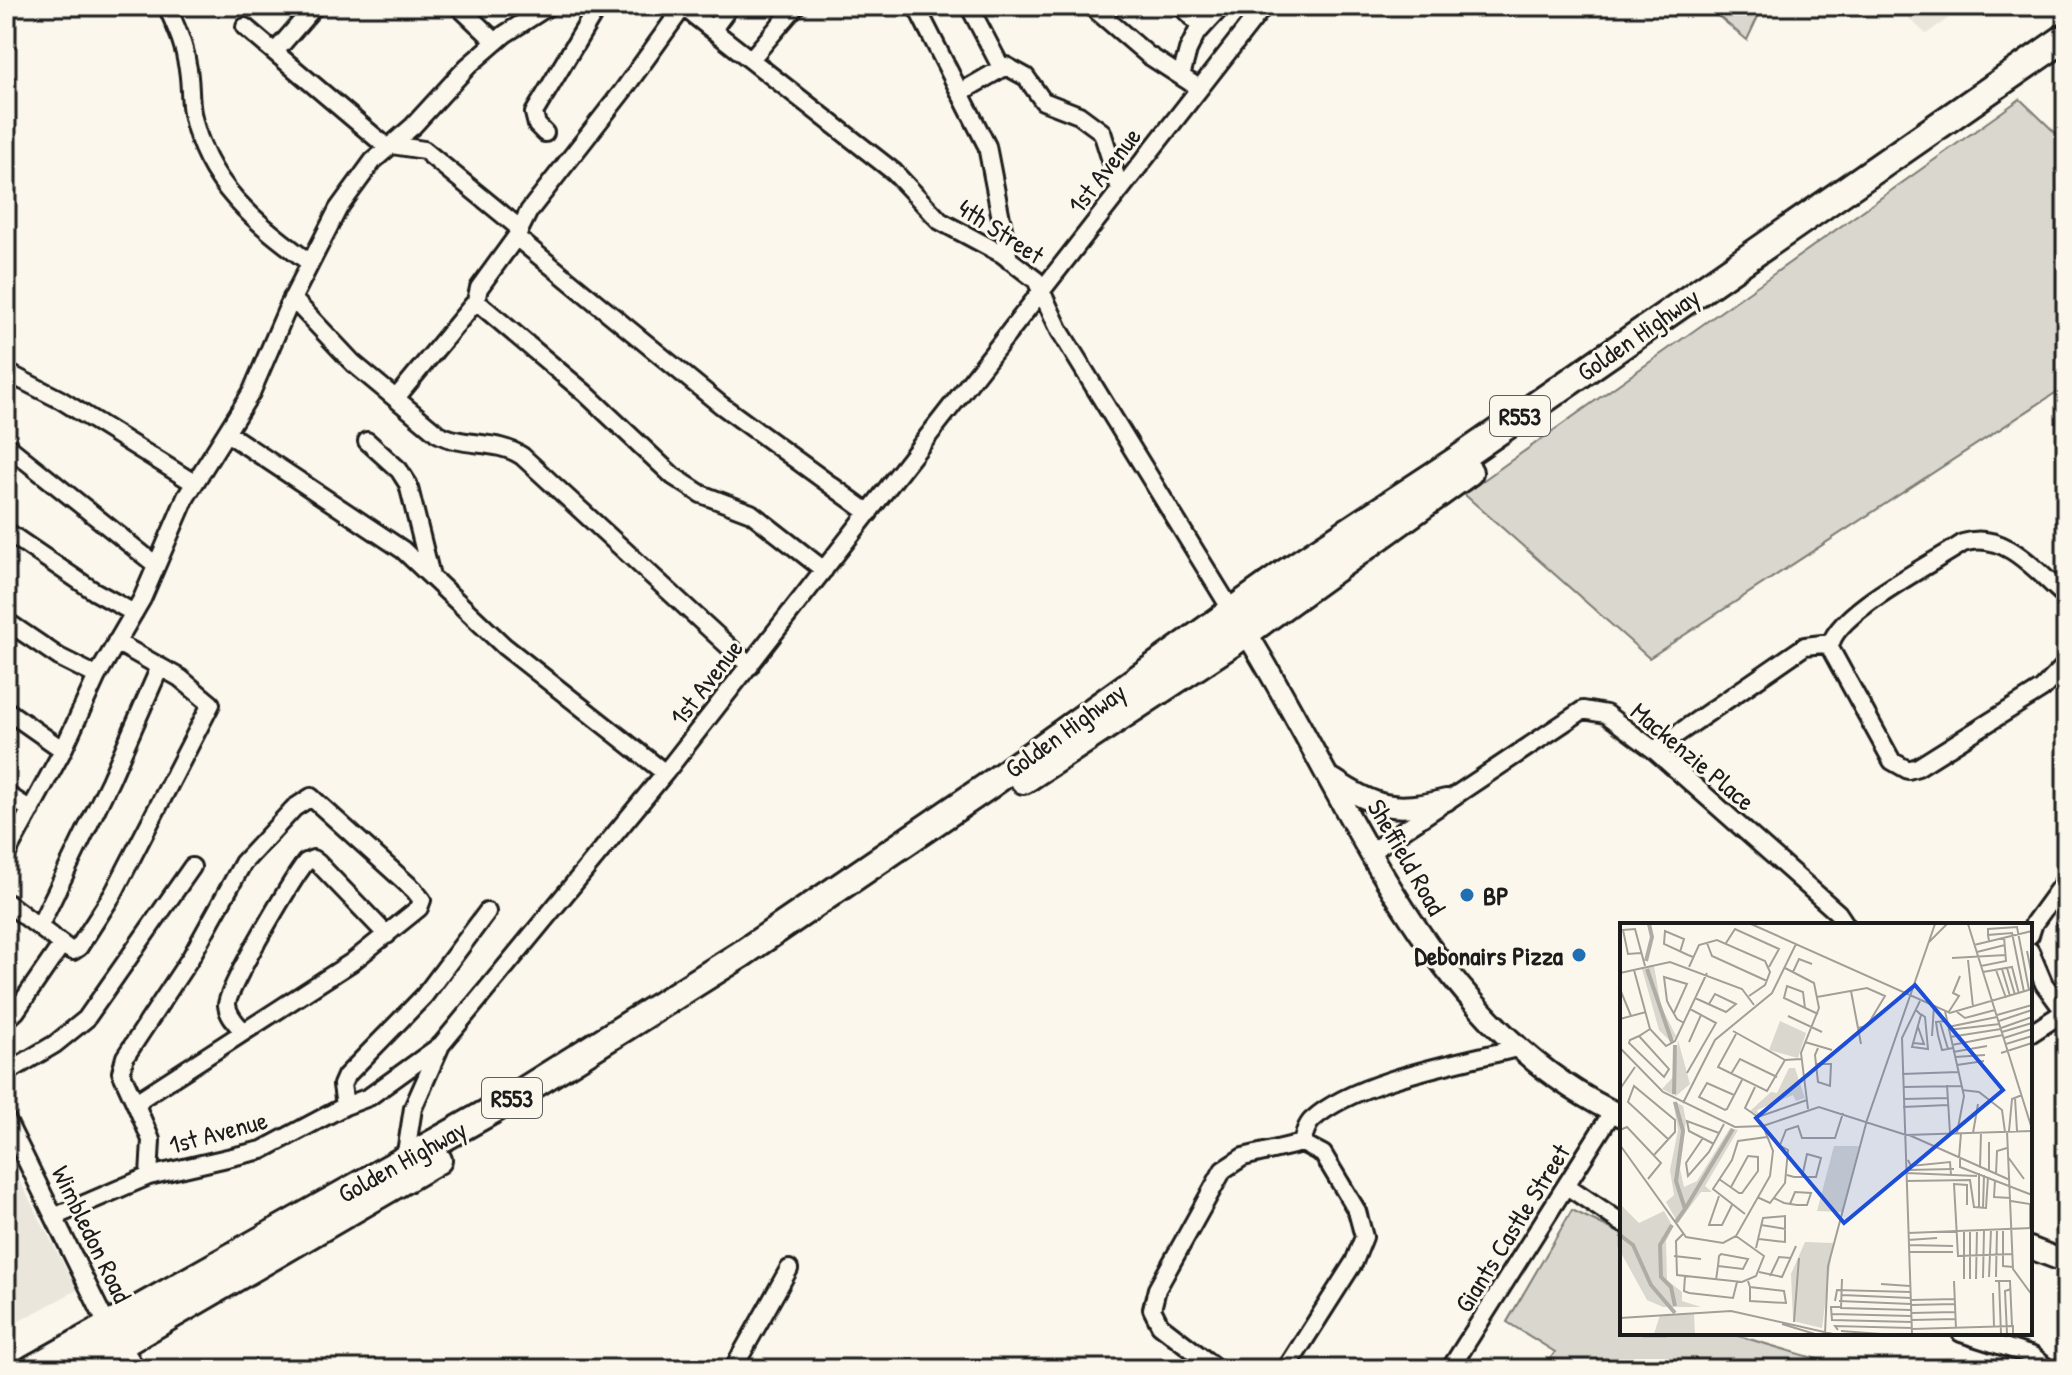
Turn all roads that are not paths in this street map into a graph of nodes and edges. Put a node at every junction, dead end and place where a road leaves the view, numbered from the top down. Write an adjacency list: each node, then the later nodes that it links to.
1 (167, 6): 32 (street)
2 (315, 6): 20 (street)
3 (458, 6): 19 (street)
4 (549, 6): 19 (street)
5 (598, 6): 27 (street)
6 (682, 6): 16 (street, 4th Street); 30 (street)
7 (730, 6): 16 (street)
8 (796, 6): 22 (street)
9 (916, 6): 26 (street)
10 (969, 6): 23 (street)
11 (1091, 6): 24 (street)
12 (1181, 6): 17 (street)
13 (1222, 6): 17 (street)
14 (1257, 9): 25 (street, 1st Avenue)
15 (245, 27): 20 (street)
16 (713, 29): 22 (street, 4th Street)
17 (1199, 31): 24 (street)
18 (2066, 37): 50 (main road, Golden Highway / R553)
19 (496, 42): 28 (street)
20 (275, 52): 28 (street)
21 (2066, 56): 50 (main road, Golden Highway / R553)
22 (751, 59): 31 (street, 4th Street)
23 (1002, 69): 26 (street); 29 (street)
24 (1181, 76): 25 (street)
25 (1199, 88): 29 (street, 1st Avenue)
26 (961, 92): 31 (street)
27 (545, 133)
28 (390, 146): 30 (street); 32 (street)
29 (1120, 189): 33 (street, 1st Avenue)
30 (517, 232): 35 (street); 42 (street)
31 (1009, 260): 33 (street, 4th Street)
32 (310, 263): 34 (street)
33 (1043, 292): 42 (street, 1st Avenue); 50 (street, 4th Street)
34 (292, 298): 37 (street); 38 (street)
35 (476, 301): 37 (street); 45 (street)
36 (6, 372): 41 (street)
37 (396, 398): 54 (street)
38 (227, 433): 41 (street); 46 (street)
39 (367, 441): 46 (street)
40 (6, 445): 44 (street)
41 (194, 483): 44 (street)
42 (869, 513): 45 (street, 1st Avenue)
43 (6, 531): 48 (street)
44 (156, 565): 48 (street)
45 (824, 570): 54 (street, 1st Avenue)
46 (431, 576): 60 (street)
47 (2066, 597): 52 (street)
48 (134, 613): 51 (street)
49 (6, 621): 56 (street)
50 (1239, 622): 61 (street, Sheffield Road); 90 (main road, Golden Highway / R553); 99 (main road, Golden Highway / R553)
51 (116, 642): 55 (street); 56 (street)
52 (1831, 643): 53 (street); 59 (street)
53 (2066, 664)
54 (750, 666): 60 (street, 1st Avenue)
55 (160, 667): 73 (street); 76 (street)
56 (97, 676): 58 (street)
57 (6, 710): 58 (street)
58 (63, 750): 64 (street)
59 (1654, 750): 63 (street, Mackenzie Place); 72 (street, Mackenzie Place)
60 (665, 773): 82 (street, 1st Avenue)
61 (1331, 778): 63 (street); 66 (street, Sheffield Road)
62 (6, 794): 64 (street)
63 (1446, 800): 66 (street, Mackenzie Place)
64 (31, 810): 65 (street)
65 (11, 836): 67 (street)
66 (1372, 851): 83 (street, Sheffield Road)
67 (6, 855)
68 (192, 867): 84 (street)
69 (2066, 879): 74 (street)
70 (6, 902): 73 (street)
71 (487, 912): 85 (street)
72 (1845, 923)
73 (40, 925): 76 (street)
74 (2032, 929)
75 (387, 935): 80 (street); 80 (street); 86 (street)
76 (62, 944): 79 (street)
77 (2032, 956): 78 (street)
78 (2065, 1013): 81 (street)
79 (6, 1020)
80 (243, 1031): 86 (street)
81 (2032, 1033)
82 (441, 1045): 85 (street, 1st Avenue); 90 (street)
83 (1517, 1048): 87 (street, Sheffield Road); 89 (street)
84 (6, 1073)
85 (345, 1106): 91 (street, 1st Avenue)
86 (137, 1107): 91 (street)
87 (1618, 1114): 92 (street, Giants Castle Street)
88 (6, 1119): 93 (street, Wimbledon Road)
89 (1302, 1143): 103 (street); 104 (street)
90 (405, 1159): 99 (main road, Golden Highway / R553)
91 (149, 1176): 93 (street, 1st Avenue)
92 (1567, 1186): 94 (street); 105 (street, Giants Castle Street)
93 (56, 1216): 99 (street, Wimbledon Road)
94 (1620, 1222)
95 (2032, 1249): 96 (street)
96 (2066, 1262)
97 (789, 1269): 102 (street)
98 (1967, 1335): 106 (street)
99 (121, 1347): 100 (main road, Golden Highway / R553); 101 (main road, Golden Highway / R553)
100 (32, 1369)
101 (79, 1369)
102 (733, 1369)
103 (1217, 1369)
104 (1286, 1369)
105 (1450, 1369)
106 (2048, 1369)

